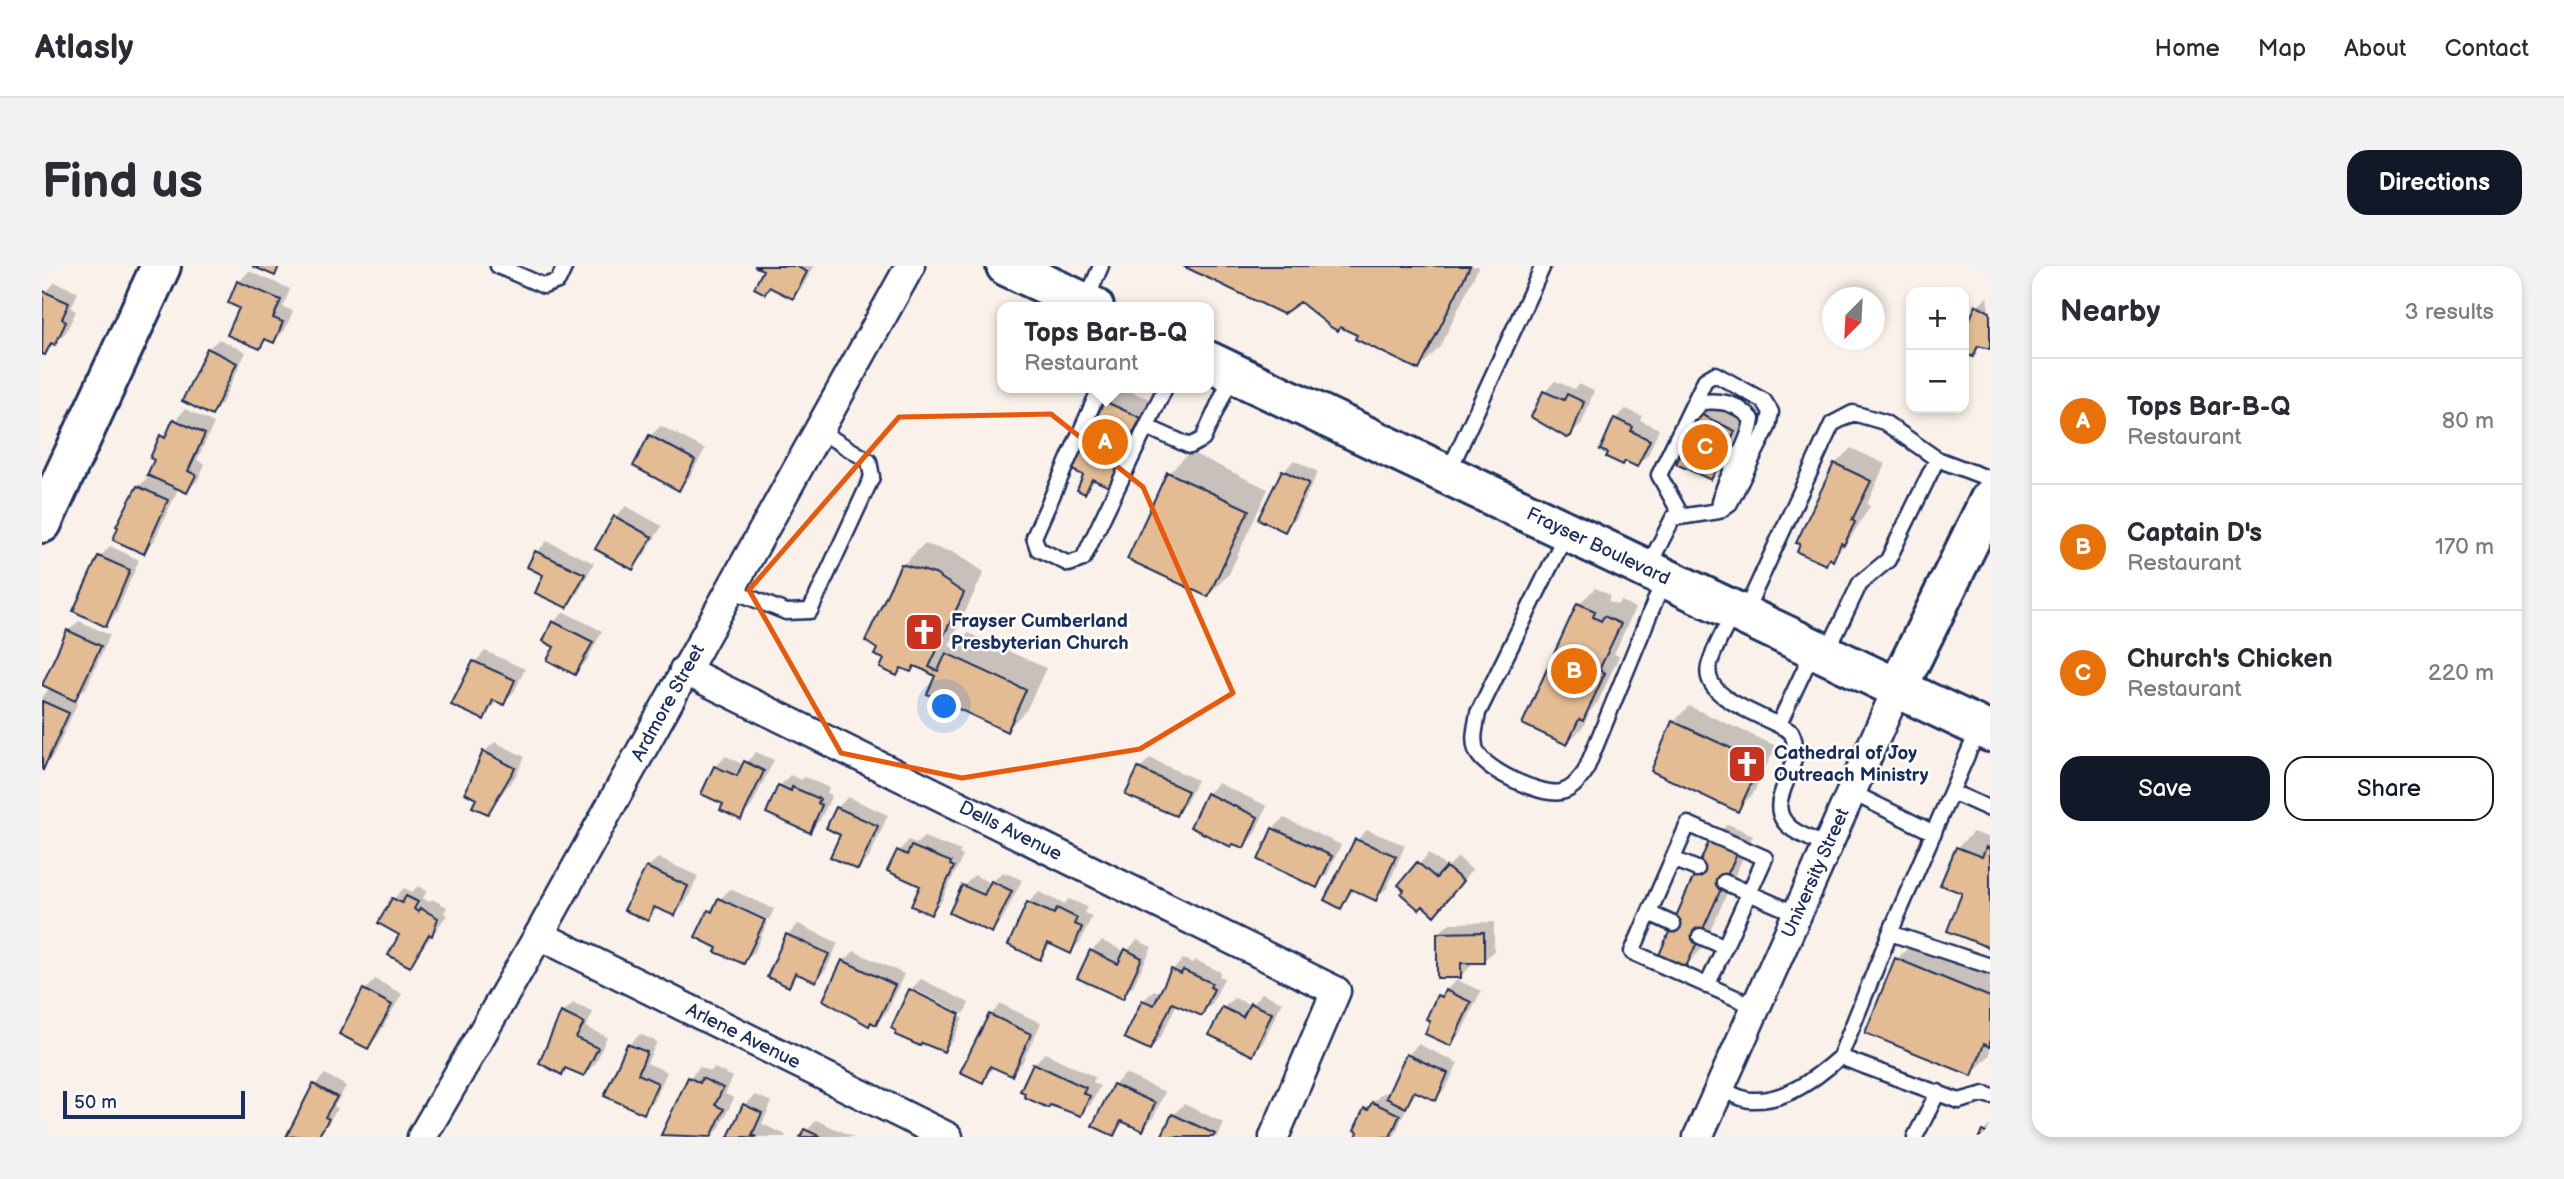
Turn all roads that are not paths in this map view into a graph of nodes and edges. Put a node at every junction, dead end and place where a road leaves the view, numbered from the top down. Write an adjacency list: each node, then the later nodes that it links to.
1 (161, 266): 24 (main road)
2 (498, 266): 3 (lane)
3 (565, 266)
4 (910, 266): 16 (street, Ardmore Street)
5 (1006, 266): 8 (main road)
6 (1101, 266): 9 (lane)
7 (1542, 268): 18 (lane)
8 (1083, 302)
9 (1090, 302)
10 (1220, 367): 11 (lane); 18 (main road, Frayser Boulevard)
11 (1214, 392)
12 (1099, 393): 15 (lane)
13 (1163, 393): 15 (lane)
14 (1214, 393): 15 (lane)
15 (1147, 427)
16 (818, 430): 27 (street, Ardmore Street); 27 (lane)
17 (1937, 460): 19 (lane); 28 (lane); 29 (lane)
18 (1447, 474): 25 (main road, Frayser Boulevard)
19 (1990, 479)
20 (1662, 485): 21 (lane); 21 (lane); 22 (lane)
21 (1719, 511): 22 (lane)
22 (1681, 515): 26 (lane)
23 (1986, 519): 31 (main road, University Street)
24 (42, 523)
25 (1567, 531): 26 (main road, Frayser Boulevard); 26 (lane)
26 (1656, 573): 28 (main road, Frayser Boulevard)
27 (729, 589): 30 (street, Ardmore Street)
28 (1739, 612): 29 (main road, Frayser Boulevard); 32 (lane)
29 (1821, 651): 31 (main road, Frayser Boulevard); 32 (lane)
30 (684, 670): 47 (street, Ardmore Street); 59 (street, Dells Avenue)
31 (1898, 687): 33 (main road, Frayser Boulevard); 34 (street, University Street)
32 (1779, 724): 38 (lane)
33 (1985, 729): 35 (lane)
34 (1851, 792): 37 (lane); 38 (street, University Street)
35 (1952, 792): 36 (lane); 37 (lane)
36 (1990, 809)
37 (1934, 833): 46 (lane)
38 (1827, 846): 44 (street, University Street)
39 (1673, 859): 40 (lane); 42 (lane); 43 (lane)
40 (1697, 869)
41 (1724, 882): 42 (lane)
42 (1749, 893): 44 (lane); 49 (lane)
43 (1649, 913): 45 (lane); 51 (lane)
44 (1797, 914): 52 (street, University Street)
45 (1673, 924)
46 (1890, 933): 50 (lane); 53 (lane)
47 (539, 935): 57 (street, Ardmore Street); 58 (street, Arlene Avenue)
48 (1700, 936): 49 (lane)
49 (1725, 947): 51 (lane)
50 (1990, 966)
51 (1707, 986): 52 (lane)
52 (1755, 1007): 54 (street, University Street)
53 (1840, 1057): 54 (lane); 55 (lane)
54 (1720, 1088): 60 (street, University Street)
55 (1938, 1092): 56 (lane); 61 (lane)
56 (1990, 1096)
57 (422, 1137)
58 (948, 1137)
59 (1274, 1137)
60 (1698, 1137)
61 (1915, 1137)

